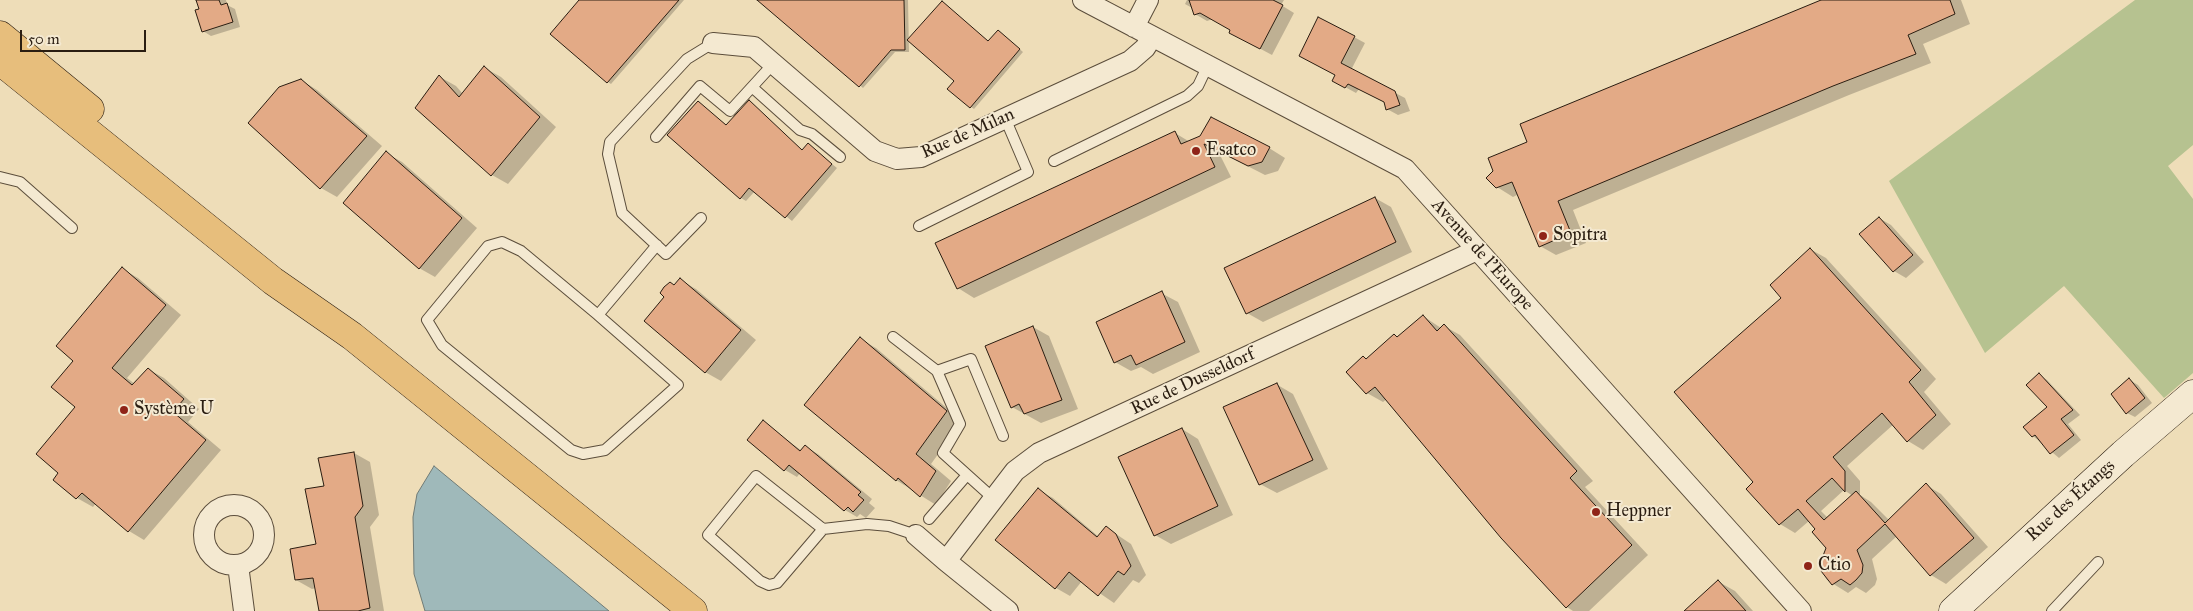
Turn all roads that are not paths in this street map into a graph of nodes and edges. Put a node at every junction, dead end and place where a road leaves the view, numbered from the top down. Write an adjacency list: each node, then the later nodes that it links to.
1 (1083, 0): 3 (street, Avenue de l'Europe)
2 (1148, 0): 3 (street)
3 (1134, 28): 5 (street, Avenue de l'Europe)
4 (0, 35): 22 (main road)
5 (1152, 37): 9 (street, Avenue de l'Europe); 11 (street, Rue de Milan)
6 (713, 43): 8 (street, Rue de Milan); 19 (lane)
7 (0, 61): 22 (main road)
8 (773, 64): 10 (lane); 11 (street, Rue de Milan)
9 (1208, 65): 14 (lane); 20 (street, Avenue de l'Europe)
10 (752, 87): 12 (lane); 13 (lane)
11 (1005, 118): 17 (lane)
12 (656, 137)
13 (840, 157)
14 (1054, 161)
15 (0, 177): 18 (lane)
16 (701, 218): 19 (lane)
17 (919, 226)
18 (72, 228)
19 (657, 245): 21 (lane)
20 (1477, 250): 28 (street, Rue de Dusseldorf); 38 (street, Avenue de l'Europe)
21 (598, 315): 21 (lane)
22 (352, 336): 36 (main road)
23 (893, 337): 24 (lane)
24 (937, 371): 26 (lane); 27 (lane)
25 (2193, 394): 39 (main road, Rue des Étangs)
26 (1003, 436)
27 (967, 475): 28 (lane); 29 (lane)
28 (994, 499): 32 (street, Rue de Dusseldorf)
29 (929, 519)
30 (823, 529): 30 (lane); 31 (lane)
31 (916, 535): 32 (street)
32 (946, 561): 37 (street)
33 (2098, 562): 40 (lane)
34 (238, 565): 35 (street)
35 (244, 611)
36 (693, 611)
37 (1008, 611)
38 (1801, 611)
39 (1953, 611)
40 (2052, 611)

